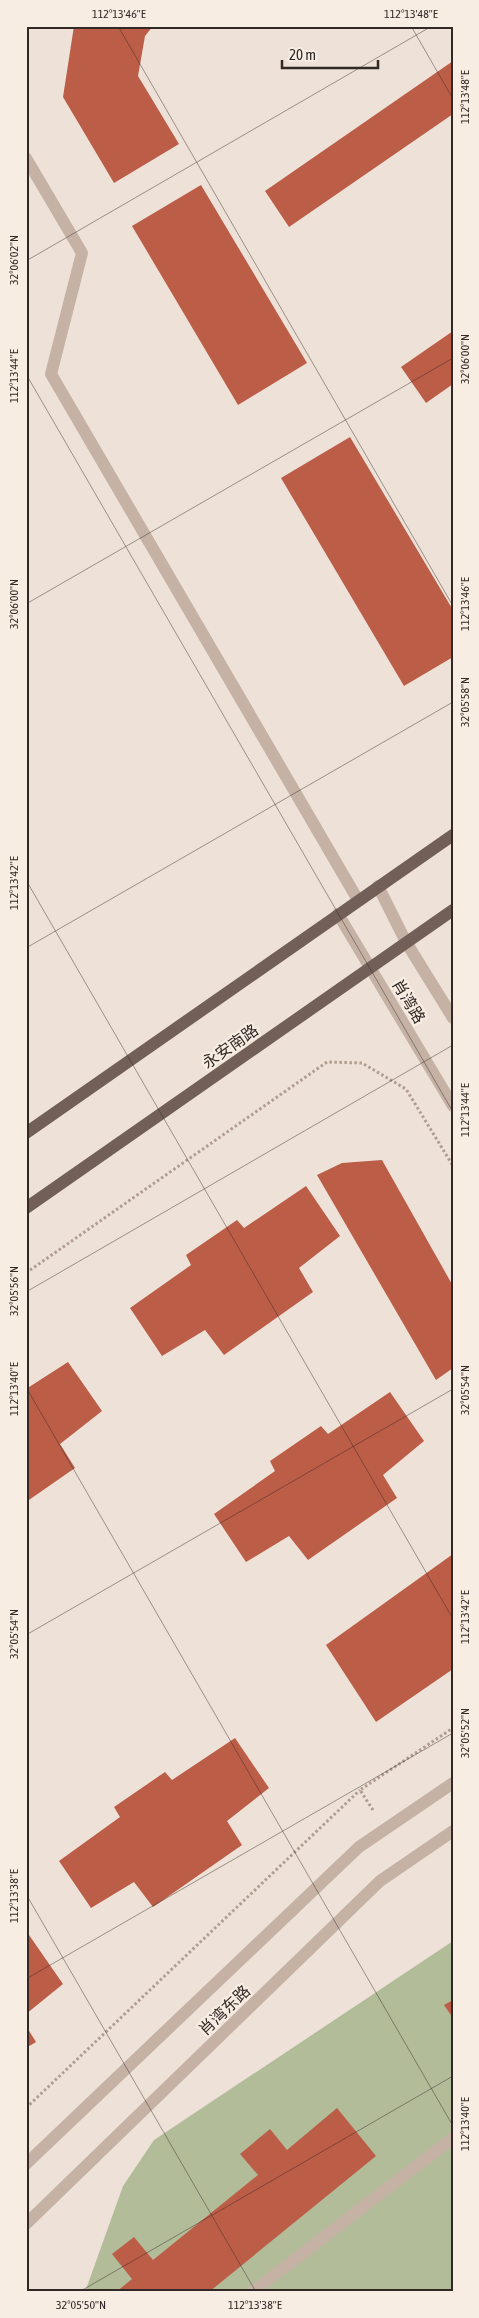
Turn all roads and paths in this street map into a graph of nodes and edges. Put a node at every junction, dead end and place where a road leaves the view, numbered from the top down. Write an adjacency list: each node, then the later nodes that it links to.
1 (26, 158): 4 (street)
2 (453, 835): 3 (main road)
3 (378, 886): 4 (main road); 7 (street, 肖湾路)
4 (358, 900): 6 (main road)
5 (453, 910): 7 (main road, 永安南路)
6 (338, 914): 8 (street, 肖湾路); 11 (main road)
7 (406, 942): 8 (main road, 永安南路); 9 (street, 肖湾路)
8 (370, 967): 10 (street, 肖湾路); 13 (main road, 永安南路)
9 (453, 1018)
10 (453, 1106)
11 (26, 1133)
12 (453, 1166): 14 (path)
13 (26, 1208)
14 (26, 1273)
15 (453, 1728): 17 (path)
16 (453, 1783): 18 (street, 肖湾东路)
17 (360, 1790): 18 (path); 20 (path)
18 (387, 1829): 22 (street, 肖湾东路)
19 (453, 1831): 23 (street, 肖湾东路)
20 (26, 2108)
21 (453, 2138): 24 (street)
22 (26, 2164)
23 (26, 2224)
24 (252, 2292)

